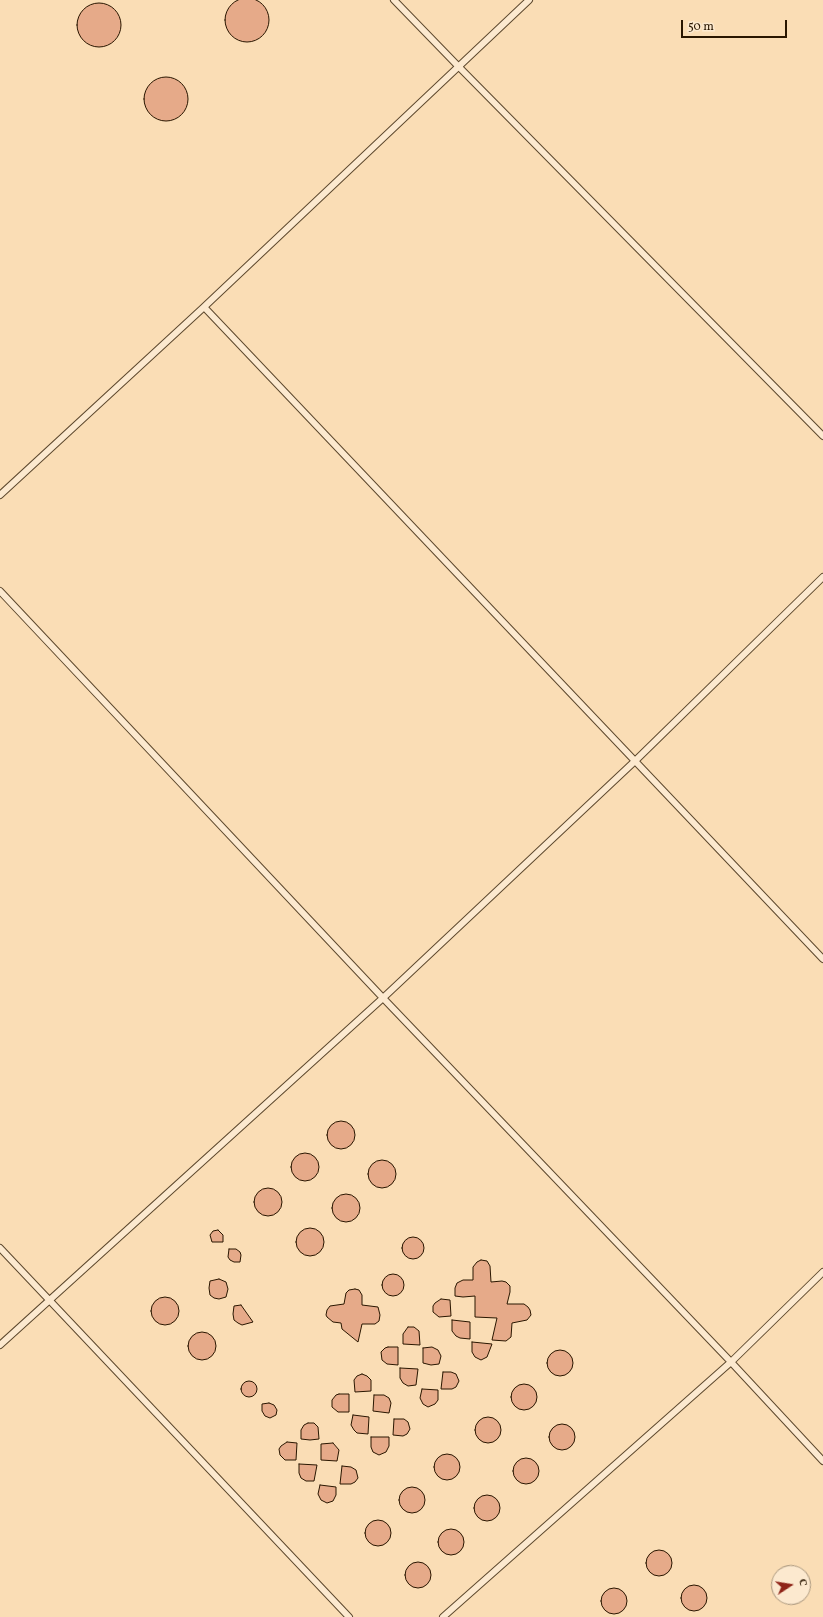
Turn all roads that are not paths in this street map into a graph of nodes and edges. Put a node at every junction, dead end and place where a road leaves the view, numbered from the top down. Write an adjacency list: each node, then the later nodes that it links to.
1 (394, 0): 3 (lane)
2 (529, 0): 3 (lane)
3 (458, 66): 4 (lane); 5 (lane)
4 (204, 307): 6 (lane); 9 (lane)
5 (823, 436)
6 (0, 495)
7 (823, 577): 9 (lane)
8 (0, 591): 11 (lane)
9 (635, 761): 10 (lane); 11 (lane)
10 (823, 959)
11 (383, 998): 14 (lane); 16 (lane)
12 (0, 1248): 14 (lane)
13 (823, 1272): 16 (lane)
14 (50, 1300): 15 (lane); 18 (lane)
15 (0, 1346)
16 (731, 1362): 17 (lane); 19 (lane)
17 (823, 1461)
18 (349, 1617)
19 (443, 1617)

